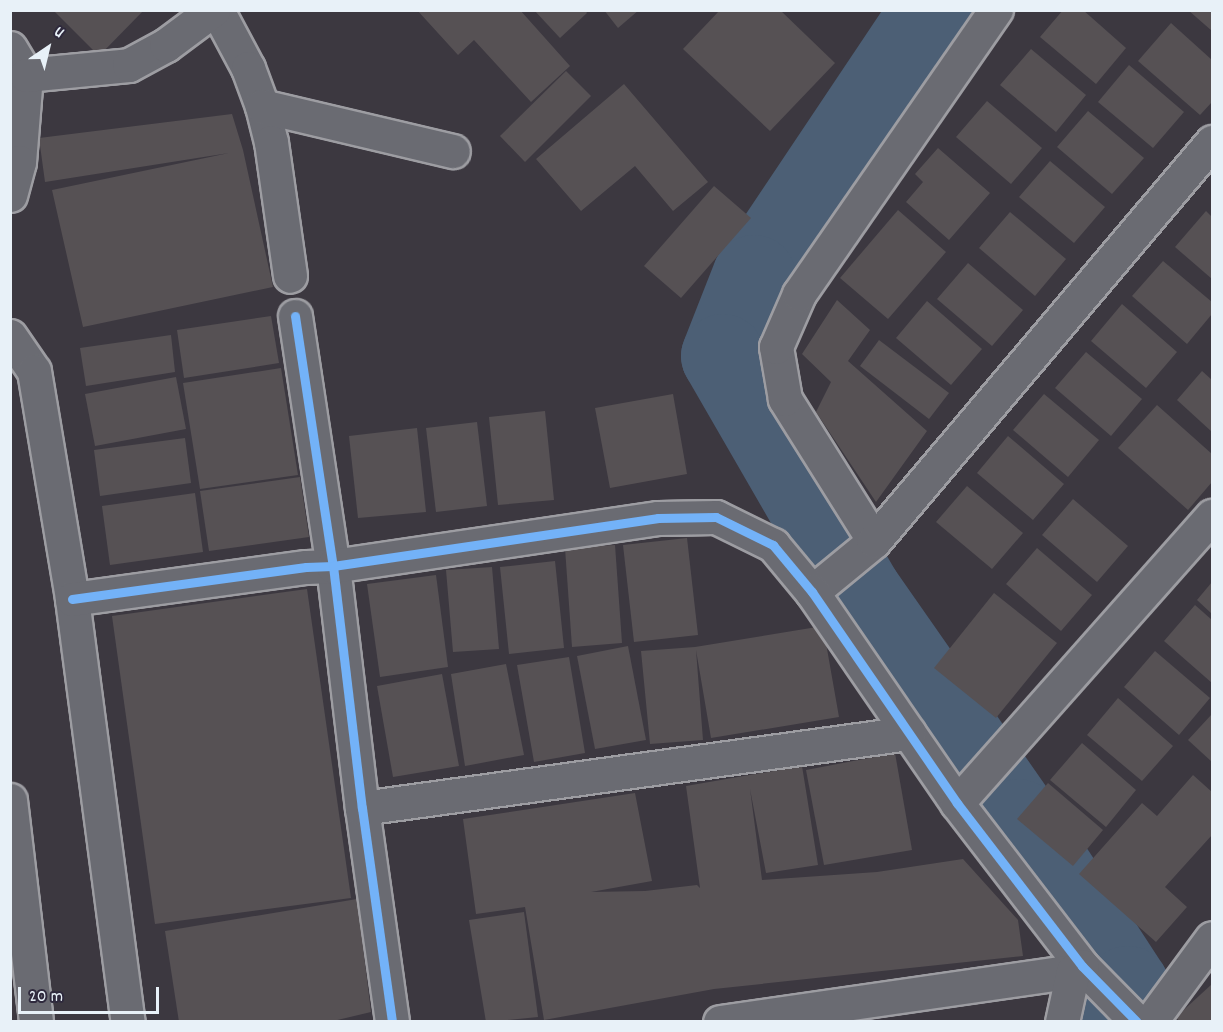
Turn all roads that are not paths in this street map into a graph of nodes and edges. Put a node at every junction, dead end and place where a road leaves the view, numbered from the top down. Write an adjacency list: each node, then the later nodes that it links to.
1 (215, 10): 3 (street); 4 (street)
2 (996, 10): 12 (street)
3 (18, 61): 7 (street)
4 (262, 106): 6 (street); 8 (street)
5 (1212, 142): 12 (street)
6 (453, 151)
7 (10, 195)
8 (290, 276)
9 (295, 316): 13 (street)
10 (10, 336): 15 (street)
11 (1212, 516): 17 (street)
12 (864, 549): 14 (street)
13 (333, 566): 14 (street); 15 (street); 19 (street)
14 (818, 587): 16 (street)
15 (72, 599): 24 (street)
16 (909, 733): 17 (street); 19 (street)
17 (964, 795): 21 (street)
18 (10, 800): 23 (street)
19 (362, 808): 25 (street)
20 (1212, 938): 22 (street)
21 (1085, 975): 22 (street); 26 (street); 27 (street)
22 (1139, 1019)
23 (36, 1022)
24 (129, 1022)
25 (392, 1022)
26 (720, 1022)
27 (1062, 1022)

